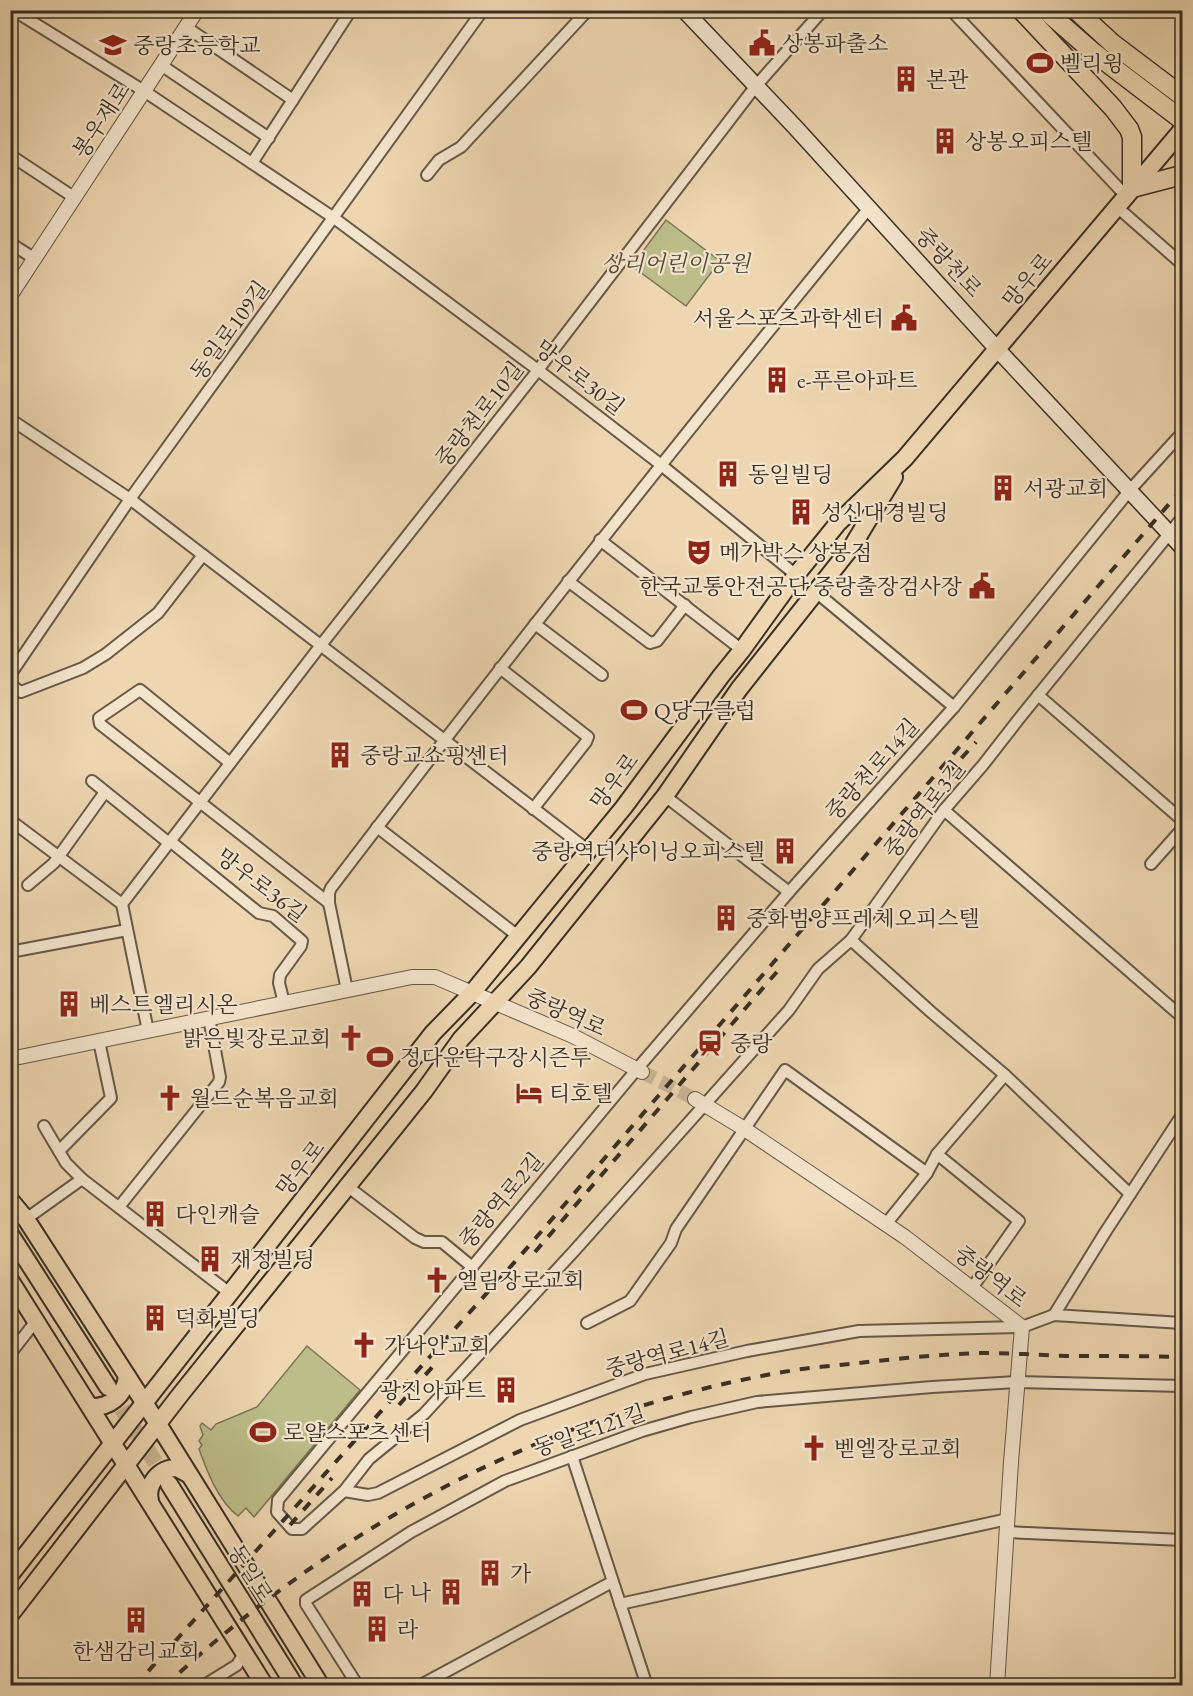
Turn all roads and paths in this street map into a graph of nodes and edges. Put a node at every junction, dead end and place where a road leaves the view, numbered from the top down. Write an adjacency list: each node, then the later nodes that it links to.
1 (13, 10): 15 (street, 망우로30길)
2 (197, 10): 12 (street, 봉우재로)
3 (351, 10): 17 (street)
4 (483, 10): 27 (street, 동일로109길)
5 (588, 10): 22 (street)
6 (684, 10): 14 (main road, 중랑천로)
7 (823, 10): 14 (street)
8 (951, 10): 24 (street)
9 (1021, 10): 24 (highway)
10 (1045, 10): 18 (highway)
11 (1076, 10): 16 (highway)
12 (186, 27): 13 (street, 봉우재로); 17 (street)
13 (161, 65): 15 (street, 봉우재로); 19 (street)
14 (755, 87): 26 (main road, 중랑천로); 33 (street, 중랑천로10길)
15 (144, 91): 21 (street, 망우로30길); 25 (street, 봉우재로)
16 (1182, 96)
17 (293, 100): 19 (street)
18 (1182, 127): 24 (main road, 망우로)
19 (269, 138): 21 (street)
20 (10, 155): 25 (street)
21 (252, 163): 27 (street, 망우로30길)
22 (427, 175)
23 (1181, 176): 24 (highway)
24 (1125, 197): 30 (street); 32 (main road, 망우로)
25 (75, 198): 29 (street, 봉우재로)
26 (868, 208): 32 (main road, 중랑천로); 37 (street)
27 (334, 218): 33 (street, 망우로30길); 39 (street, 동일로109길)
28 (10, 243): 29 (street)
29 (35, 259): 31 (street, 봉우재로)
30 (1182, 264)
31 (10, 297)
32 (998, 350): 36 (main road, 망우로); 38 (main road, 중랑천로)
33 (538, 370): 37 (street, 망우로30길); 50 (street, 중랑천로10길)
34 (10, 419): 39 (street)
35 (1182, 433): 38 (street, 중랑천로14길)
36 (905, 458): 45 (main road, 망우로); 47 (main road, 망우로)
37 (660, 464): 42 (street); 45 (street, 망우로30길)
38 (1130, 490): 41 (main road, 중랑천로); 57 (street, 중랑천로14길)
39 (130, 499): 44 (street); 53 (street, 동일로109길)
40 (1182, 518): 41 (street, 중랑역로3길)
41 (1170, 534): 43 (main road, 중랑천로); 56 (street, 중랑역로3길)
42 (600, 540): 46 (street); 48 (street)
43 (1182, 547)
44 (203, 555): 50 (street); 55 (street)
45 (795, 575): 51 (main road, 망우로)
46 (568, 581): 48 (street); 49 (street)
47 (816, 592): 57 (street); 62 (main road, 망우로)
48 (685, 605): 51 (street)
49 (535, 624): 52 (street); 54 (street)
50 (321, 645): 58 (street); 59 (street, 중랑천로10길)
51 (742, 650): 71 (main road, 망우로)
52 (500, 668): 58 (street); 64 (street)
53 (10, 675)
54 (602, 675)
55 (10, 685)
56 (1038, 695): 65 (street, 중랑역로3길); 67 (street)
57 (954, 707): 75 (street, 중랑천로14길)
58 (444, 740): 64 (street); 68 (street)
59 (230, 763): 63 (street, 중랑천로10길); 63 (street)
60 (92, 781): 61 (street)
61 (105, 792): 70 (street); 72 (street)
62 (665, 796): 75 (street); 85 (main road, 망우로)
63 (200, 803): 70 (street, 중랑천로10길); 76 (street)
64 (533, 809): 71 (street)
65 (945, 810): 80 (street, 중랑역로3길); 86 (street)
66 (10, 820): 72 (street)
67 (1182, 820)
68 (377, 827): 76 (street); 79 (street)
69 (1182, 829): 73 (street)
70 (170, 842): 77 (street, 중랑천로10길); 84 (street, 망우로36길)
71 (589, 851): 79 (main road, 망우로)
72 (58, 856): 74 (street); 77 (street)
73 (1151, 864)
74 (28, 885)
75 (789, 892): 91 (street, 중랑천로14길)
76 (329, 903): 82 (street)
77 (122, 904): 78 (street)
78 (127, 930): 81 (street); 88 (street)
79 (518, 936): 83 (main road, 망우로)
80 (851, 940): 92 (street); 93 (street, 중랑역로3길)
81 (10, 952)
82 (347, 990): 83 (street); 84 (street)
83 (472, 993): 85 (street, 중랑역로); 111 (main road, 망우로)
84 (284, 1003): 87 (street)
85 (494, 1004): 91 (street, 중랑역로); 101 (main road, 망우로)
86 (1182, 1017)
87 (209, 1018): 88 (street); 104 (street)
88 (148, 1031): 89 (street)
89 (99, 1041): 90 (street); 97 (street)
90 (10, 1059)
91 (639, 1071): 108 (street, 중랑역로2길)
92 (1005, 1075): 98 (street); 102 (street)
93 (700, 1101): 96 (street, 중랑역로); 130 (street, 중랑역로2길)
94 (1182, 1115): 102 (street)
95 (44, 1126): 97 (street)
96 (743, 1128): 99 (street); 106 (street, 중랑역로); 114 (street)
97 (59, 1151): 100 (street)
98 (937, 1154): 99 (street); 110 (street)
99 (927, 1173): 106 (street)
100 (82, 1179): 104 (street); 105 (street)
101 (348, 1186): 108 (street); 124 (main road, 망우로)
102 (1130, 1194): 112 (street)
103 (10, 1200): 105 (main road)
104 (119, 1207): 111 (street)
105 (26, 1219): 118 (main road)
106 (886, 1224): 110 (street, 중랑역로)
107 (10, 1234): 121 (main road)
108 (471, 1266): 130 (street, 중랑역로2길)
109 (10, 1280): 113 (main road)
110 (972, 1287): 116 (street, 중랑역로)
111 (231, 1294): 122 (main road, 망우로)
112 (1054, 1315): 115 (street); 116 (street, 중랑역로14길)
113 (36, 1321): 117 (street); 123 (main road)
114 (587, 1323)
115 (1182, 1323)
116 (1022, 1327): 119 (street, 중랑역로); 130 (street, 중랑역로14길)
117 (10, 1354)
118 (127, 1377): 122 (main road); 123 (main road)
119 (1017, 1382): 120 (street, 동일로121길); 126 (street, 동일로121길); 132 (street, 중랑역로)
120 (1182, 1386)
121 (108, 1387)
122 (145, 1404): 124 (main road); 125 (main road, 망우로)
123 (90, 1407): 125 (main road)
124 (158, 1424): 127 (main road, 망우로); 128 (main road)
125 (113, 1445): 127 (main road); 134 (main road)
126 (572, 1456): 135 (street); 143 (street, 동일로121길)
127 (126, 1465): 131 (main road); 137 (main road, 망우로)
128 (188, 1474): 131 (main road); 142 (main road)
129 (169, 1484): 141 (main road, 동일로)
130 (344, 1491)
131 (150, 1501): 138 (main road)
132 (1007, 1525): 133 (street); 136 (street); 146 (street, 중랑역로)
133 (1182, 1540)
134 (10, 1575)
135 (612, 1582): 136 (street); 144 (street)
136 (620, 1604): 145 (street)
137 (10, 1615)
138 (244, 1653): 139 (street); 140 (main road)
139 (203, 1686)
140 (265, 1686)
141 (296, 1686)
142 (321, 1686)
143 (358, 1686)
144 (419, 1686)
145 (647, 1686)
146 (997, 1686)

